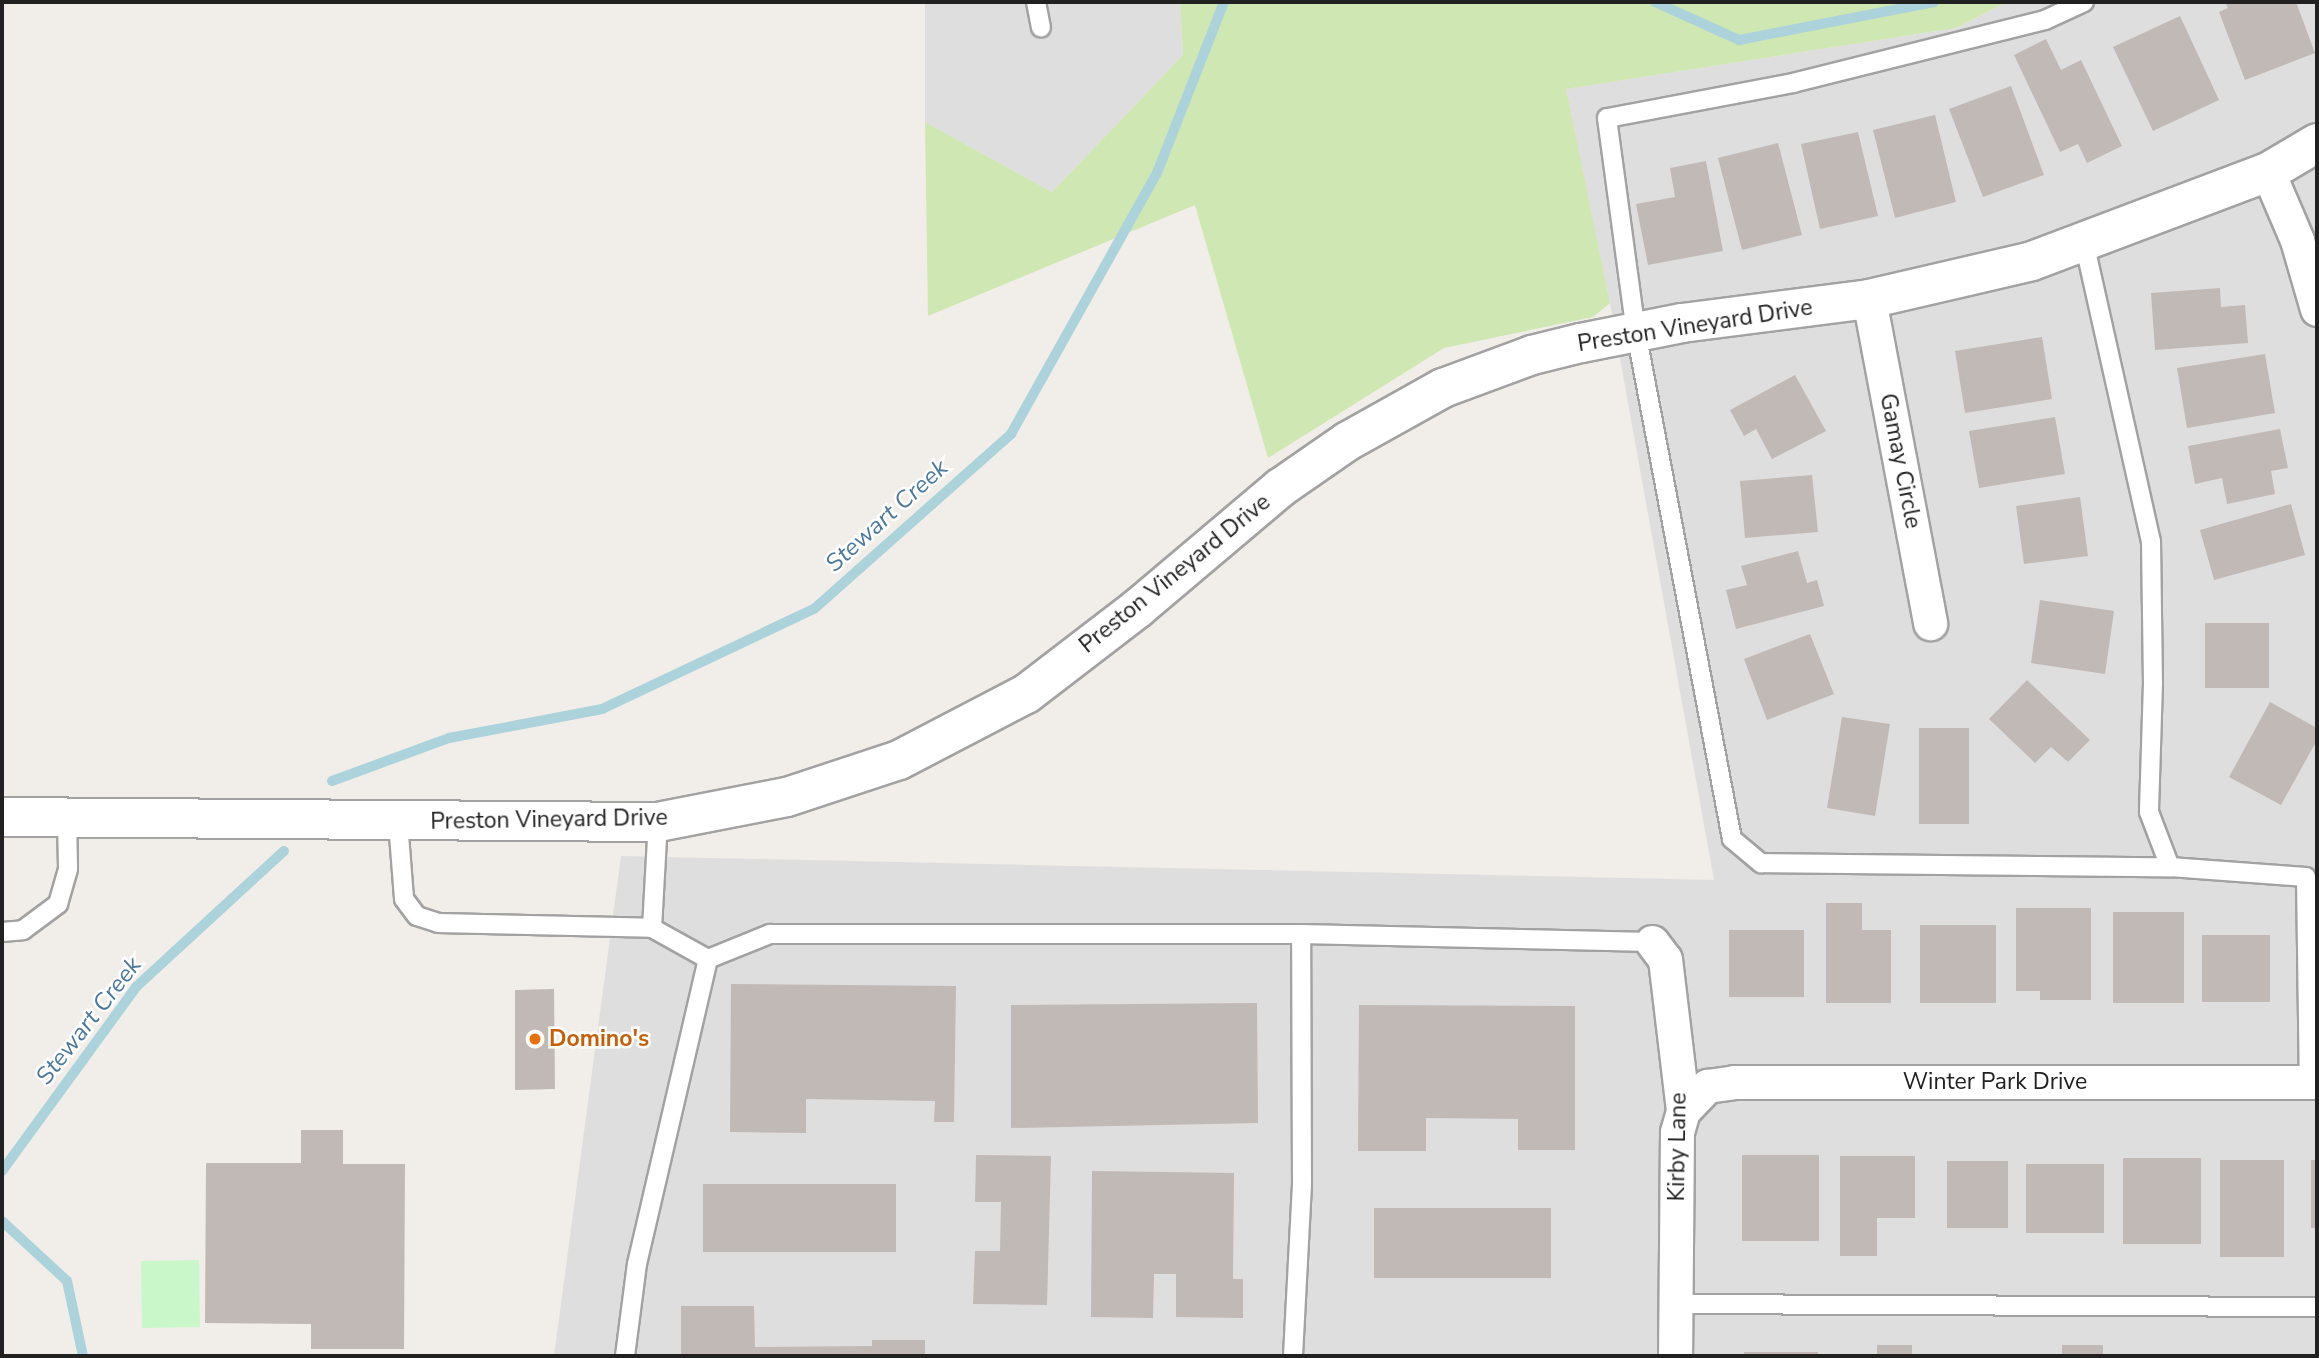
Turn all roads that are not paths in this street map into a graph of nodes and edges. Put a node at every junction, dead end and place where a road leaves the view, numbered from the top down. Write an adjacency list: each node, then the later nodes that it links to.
1 (1036, 2): 3 (lane)
2 (2084, 2): 9 (lane)
3 (1041, 28)
4 (2317, 143): 5 (street, Preston Vineyard Drive)
5 (2268, 172): 6 (street, Preston Vineyard Drive); 8 (street)
6 (2084, 242): 7 (street, Preston Vineyard Drive); 15 (lane)
7 (1869, 299): 9 (street, Preston Vineyard Drive); 10 (street, Gamay Circle)
8 (2317, 309)
9 (1636, 332): 14 (street, Preston Vineyard Drive); 15 (lane)
10 (1930, 623)
11 (2, 817): 12 (street, Preston Vineyard Drive)
12 (67, 818): 13 (street, Preston Vineyard Drive); 18 (lane)
13 (398, 821): 14 (street, Preston Vineyard Drive); 17 (lane)
14 (658, 822): 17 (lane)
15 (2170, 867): 16 (lane)
16 (2311, 876): 22 (lane)
17 (652, 928): 21 (lane)
18 (2, 932)
19 (1301, 934): 20 (lane); 21 (lane); 27 (lane)
20 (1652, 942): 23 (street, Kirby Lane)
21 (708, 959): 26 (lane)
22 (2313, 1082): 23 (street, Winter Park Drive)
23 (1683, 1111): 24 (street, Kirby Lane)
24 (1676, 1304): 25 (lane); 28 (street, Kirby Lane)
25 (2317, 1307)
26 (625, 1356)
27 (1293, 1356)
28 (1675, 1356)

